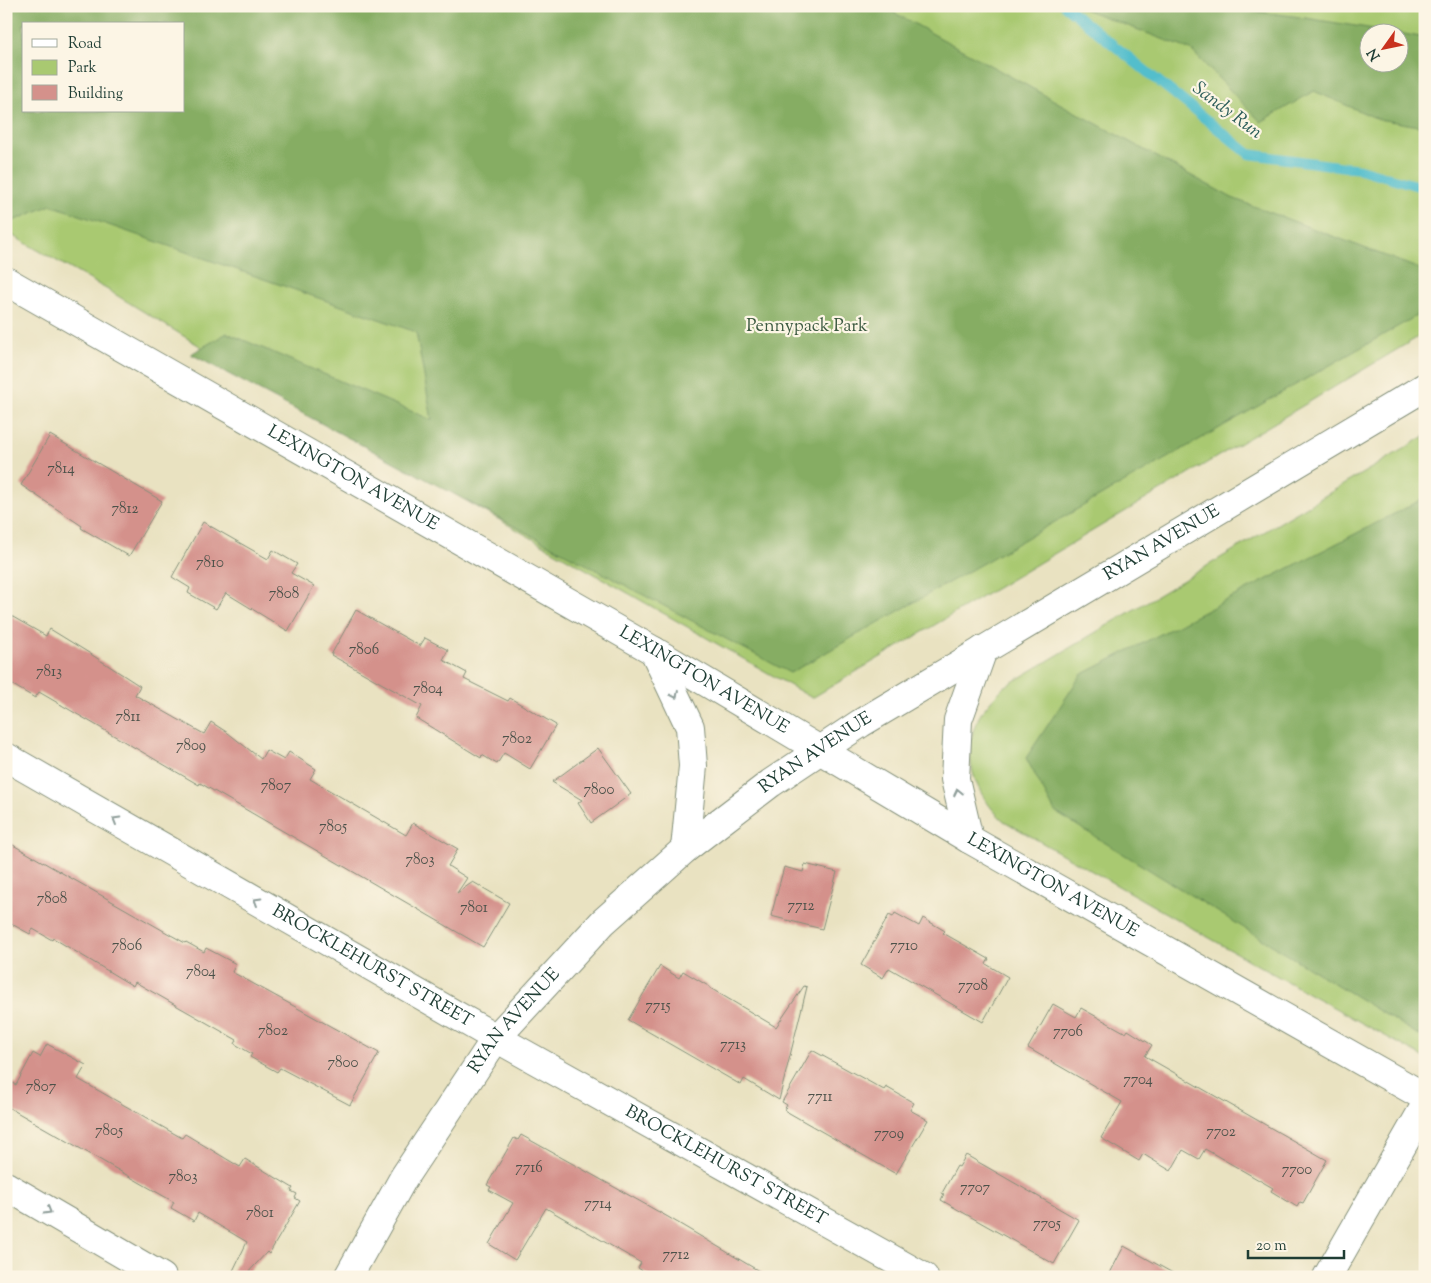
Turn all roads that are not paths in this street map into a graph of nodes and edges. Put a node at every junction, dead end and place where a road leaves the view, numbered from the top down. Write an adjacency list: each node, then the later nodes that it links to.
1 (6, 281): 4 (street, LEXINGTON AVENUE)
2 (1425, 387): 3 (street, RYAN AVENUE)
3 (983, 650): 5 (street, RYAN AVENUE); 7 (street, one-way to 3)
4 (654, 651): 5 (street, LEXINGTON AVENUE); 8 (street, one-way to 8)
5 (820, 750): 7 (street, LEXINGTON AVENUE); 8 (street, RYAN AVENUE)
6 (6, 757): 9 (street, BROCKLEHURST STREET, one-way to 6)
7 (968, 839): 10 (street, LEXINGTON AVENUE)
8 (686, 849): 9 (street, RYAN AVENUE)
9 (496, 1038): 14 (street, RYAN AVENUE); 15 (street, BROCKLEHURST STREET)
10 (1425, 1097)
11 (1425, 1106): 16 (street)
12 (6, 1186): 13 (street, one-way to 13)
13 (162, 1277)
14 (348, 1277)
15 (924, 1277)
16 (1327, 1277)

